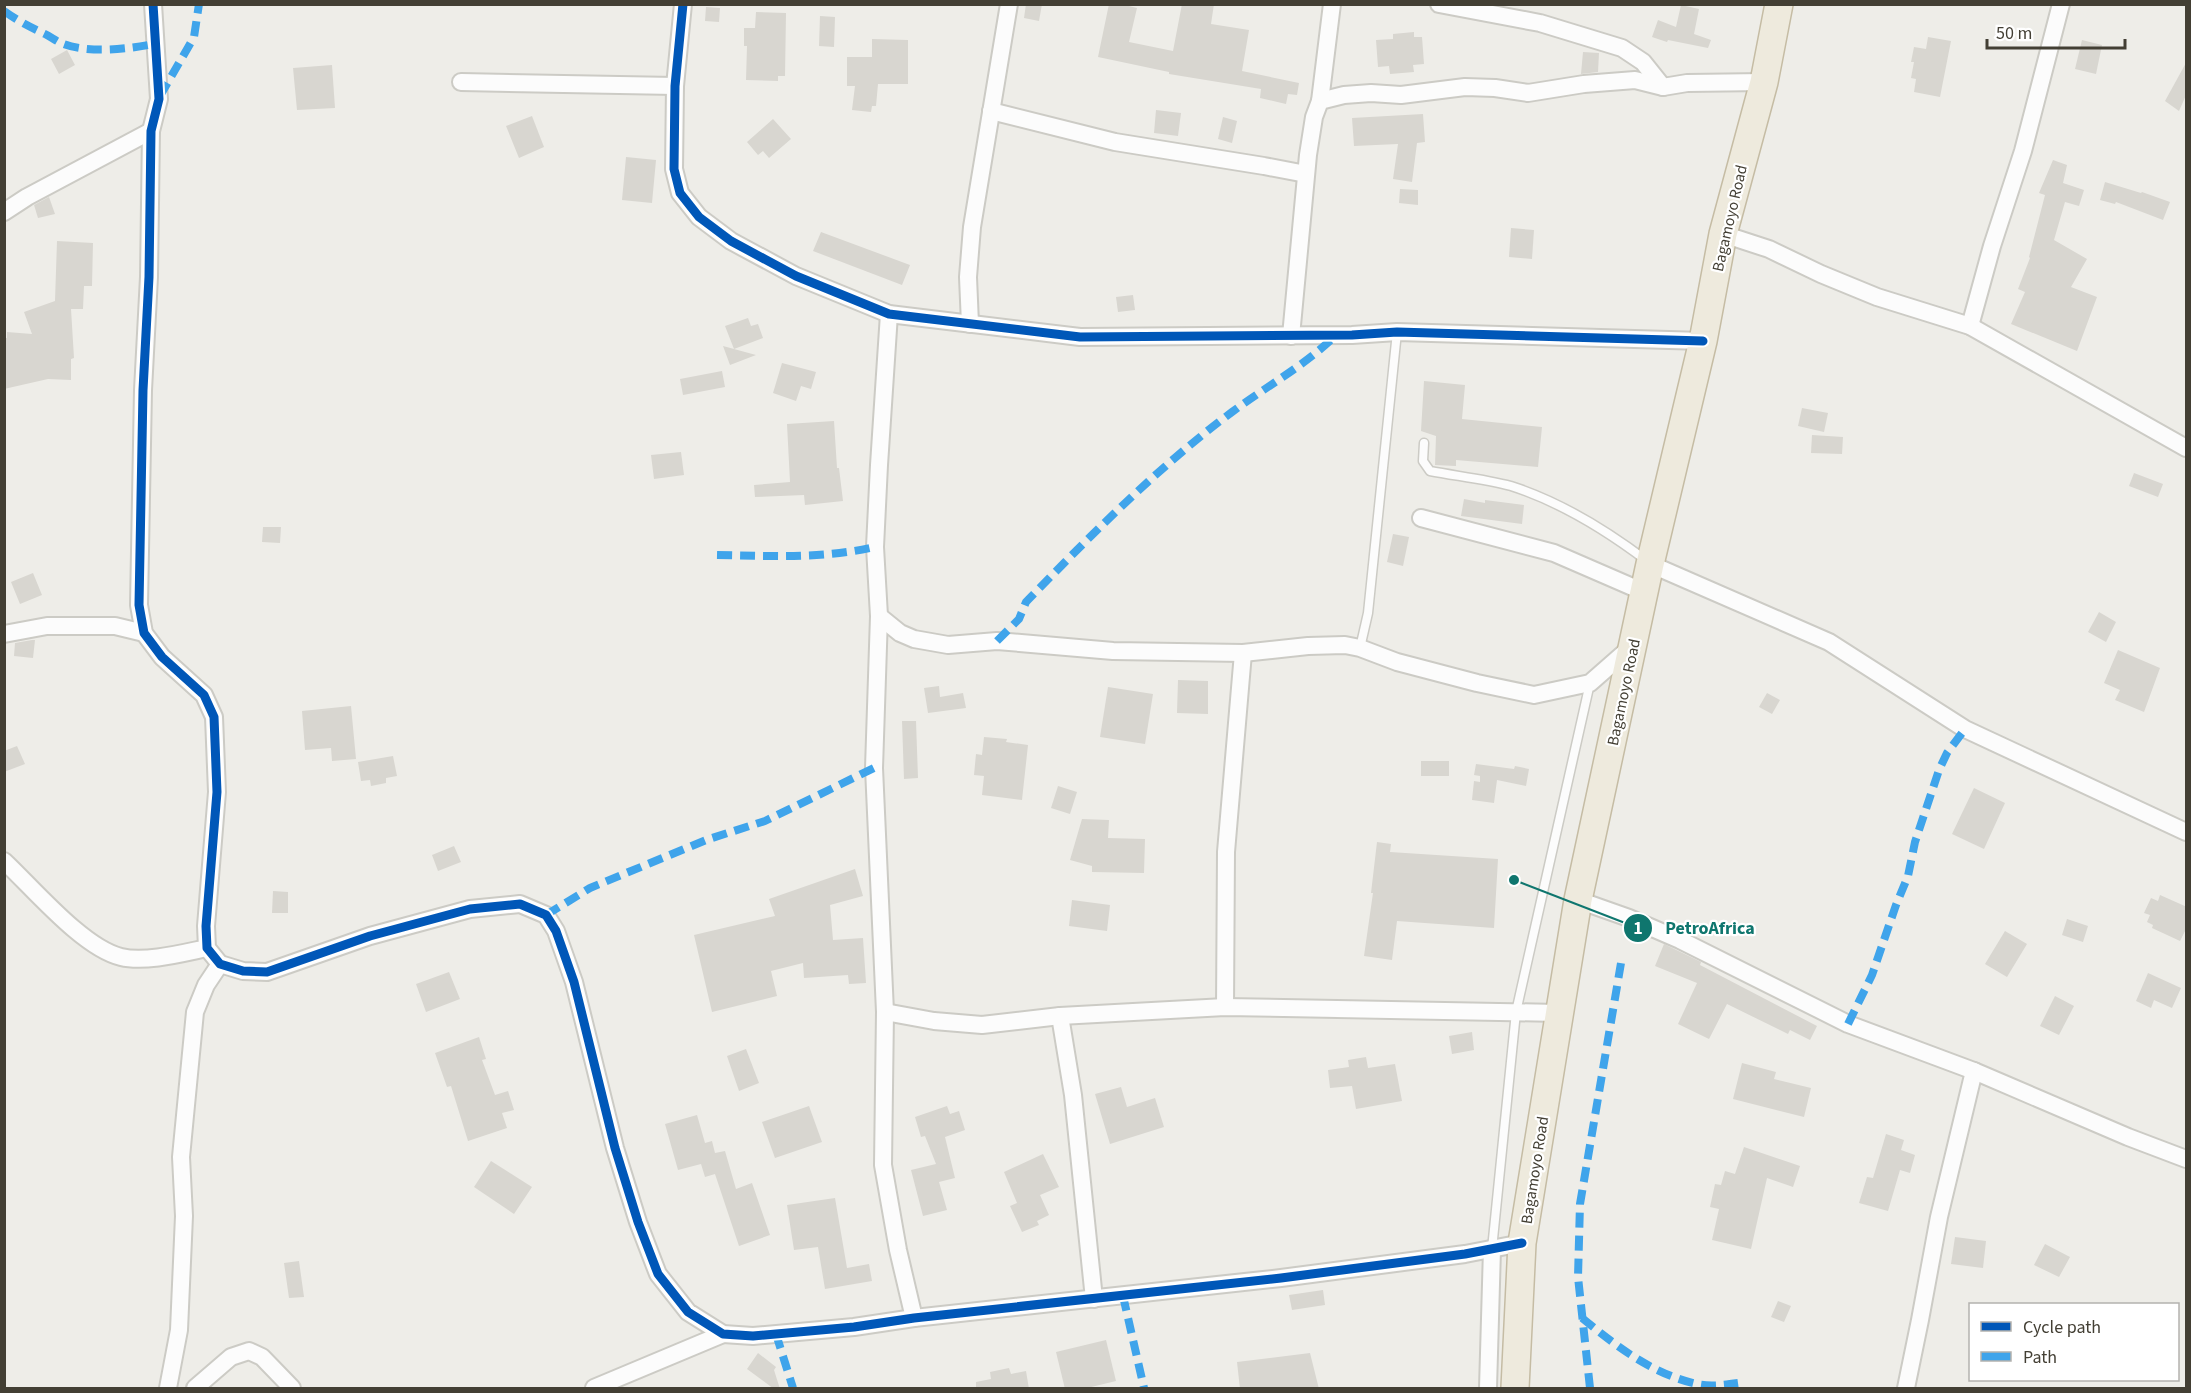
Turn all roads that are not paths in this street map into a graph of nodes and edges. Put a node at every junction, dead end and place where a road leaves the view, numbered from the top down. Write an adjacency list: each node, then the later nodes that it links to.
1 (153, 4): 14 (street)
2 (683, 4): 10 (street)
3 (1010, 4): 13 (street)
4 (1332, 4): 12 (street)
5 (1439, 4): 11 (street)
6 (1779, 4): 9 (highway, Bagamoyo Road)
7 (2061, 4): 20 (street)
8 (461, 82): 10 (street)
9 (1764, 82): 11 (street); 17 (highway, Bagamoyo Road)
10 (675, 86): 18 (street)
11 (1663, 87): 12 (street)
12 (1320, 101): 15 (street)
13 (991, 111): 15 (street); 19 (street)
14 (151, 131): 16 (street); 30 (street)
15 (1306, 174): 22 (street)
16 (4, 212)
17 (1723, 234): 20 (street); 23 (highway, Bagamoyo Road)
18 (889, 314): 19 (street); 29 (street)
19 (970, 324): 22 (street)
20 (1970, 326): 25 (street)
21 (1397, 332): 22 (street); 23 (street); 33 (lane)
22 (1291, 336)
23 (1703, 341): 27 (highway, Bagamoyo Road)
24 (1424, 443): 27 (lane)
25 (2187, 448)
26 (1421, 518): 28 (street)
27 (1650, 564): 28 (highway, Bagamoyo Road); 36 (street)
28 (1644, 592): 32 (highway, Bagamoyo Road)
29 (879, 616): 34 (street); 42 (street)
30 (144, 633): 31 (street); 39 (street)
31 (4, 634)
32 (1633, 645): 35 (street); 38 (highway, Bagamoyo Road)
33 (1360, 648): 34 (street); 35 (street)
34 (1243, 653): 41 (street)
35 (1590, 683): 43 (lane)
36 (2187, 832)
37 (4, 861): 39 (street)
38 (1578, 900): 44 (highway, Bagamoyo Road); 46 (street)
39 (207, 948): 40 (street)
40 (220, 964): 52 (street); 53 (street)
41 (1225, 1007): 43 (street); 45 (street)
42 (885, 1012): 45 (street); 51 (street)
43 (1516, 1012): 44 (street); 49 (lane)
44 (1559, 1012): 48 (highway, Bagamoyo Road)
45 (1060, 1016): 50 (street)
46 (1974, 1071): 47 (street); 59 (street)
47 (2187, 1159)
48 (1522, 1243): 49 (street); 58 (highway, Bagamoyo Road)
49 (1492, 1249): 50 (street); 57 (street)
50 (1094, 1299): 51 (street)
51 (914, 1318): 52 (street)
52 (723, 1334): 56 (street)
53 (168, 1389)
54 (195, 1389): 55 (street)
55 (292, 1389)
56 (594, 1389)
57 (1488, 1389)
58 (1515, 1389)
59 (1905, 1389)

